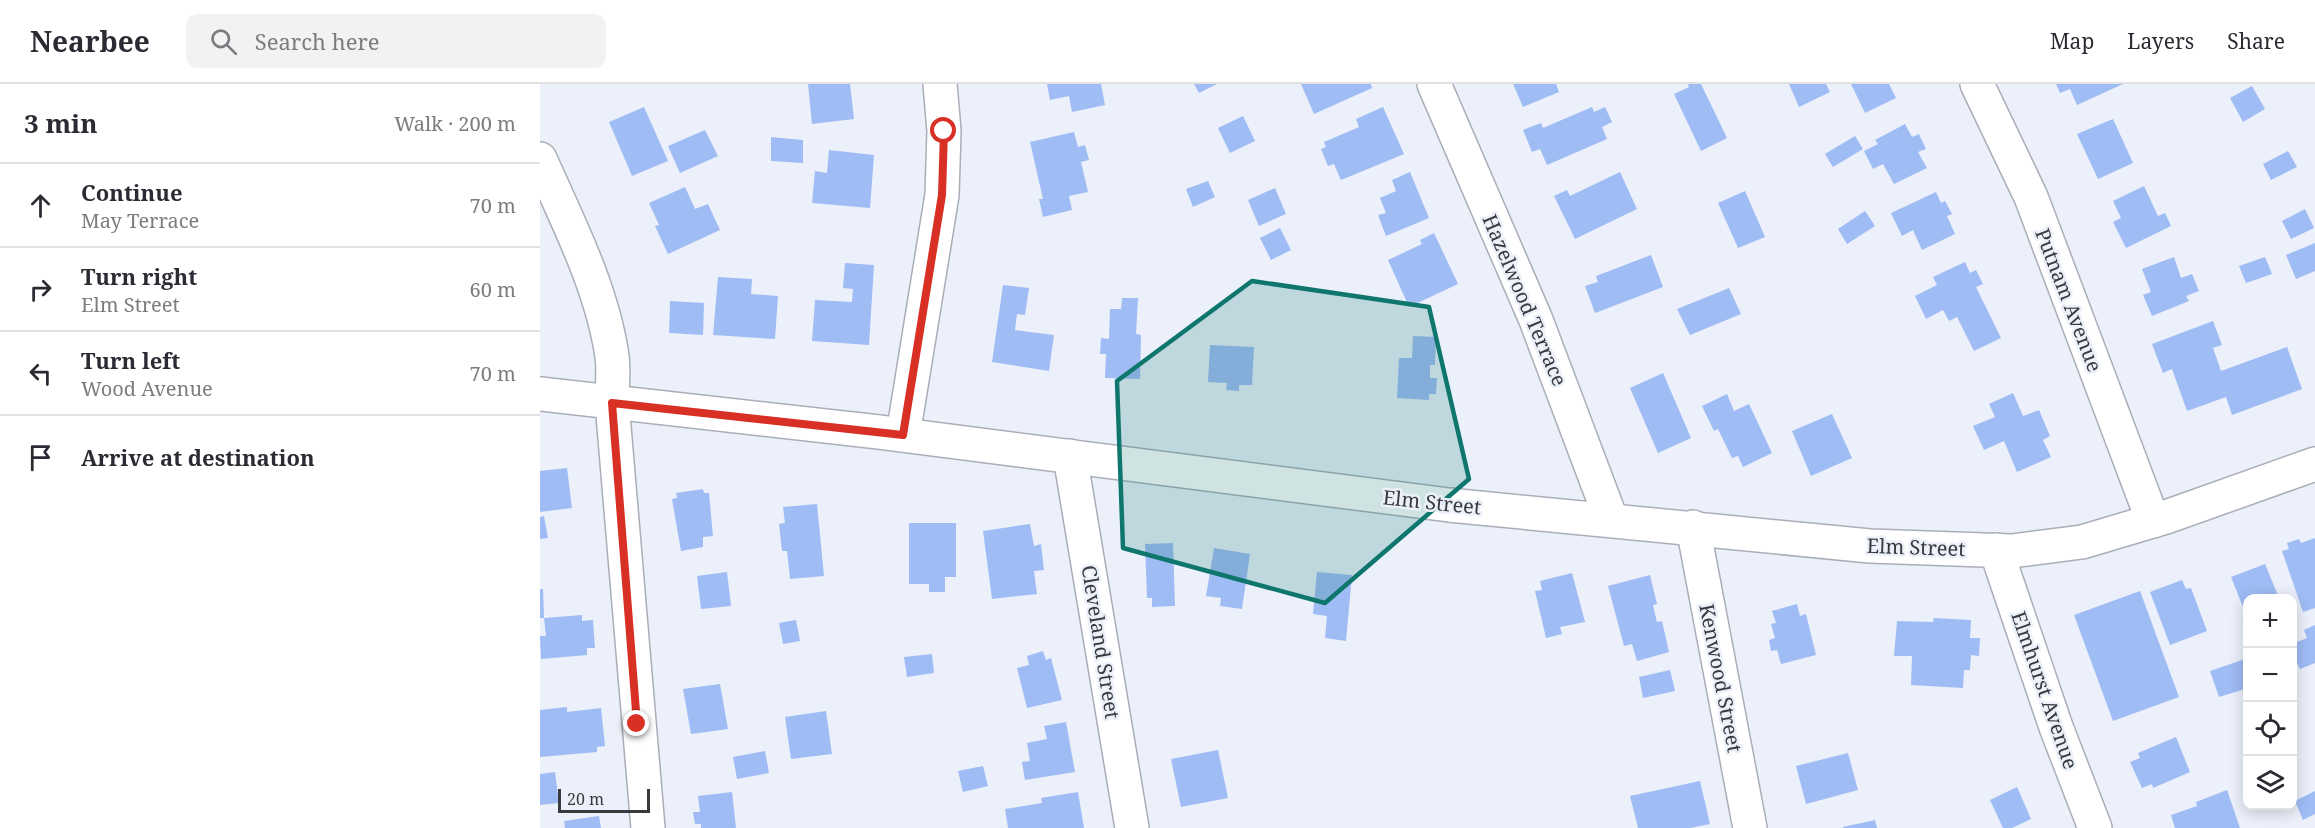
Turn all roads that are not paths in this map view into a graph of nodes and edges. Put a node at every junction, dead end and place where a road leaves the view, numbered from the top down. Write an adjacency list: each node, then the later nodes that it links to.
1 (940, 84): 7 (street)
2 (1434, 84): 10 (street, Hazelwood Terrace)
3 (1977, 84): 11 (street, Putnam Avenue)
4 (540, 159): 6 (street)
5 (540, 394): 6 (street, Elm Street)
6 (612, 403): 7 (street, Elm Street); 14 (street)
7 (903, 435): 8 (street, Elm Street)
8 (1070, 456): 10 (street, Elm Street); 15 (street, Cleveland Street)
9 (2315, 464): 11 (street, Elm Street)
10 (1611, 519): 12 (street, Elm Street)
11 (2153, 521): 13 (street, Elm Street)
12 (1693, 527): 13 (street, Elm Street); 16 (street, Kenwood Street)
13 (1996, 550): 17 (street, Elmhurst Avenue)
14 (648, 828)
15 (1132, 828)
16 (1750, 828)
17 (2096, 828)

